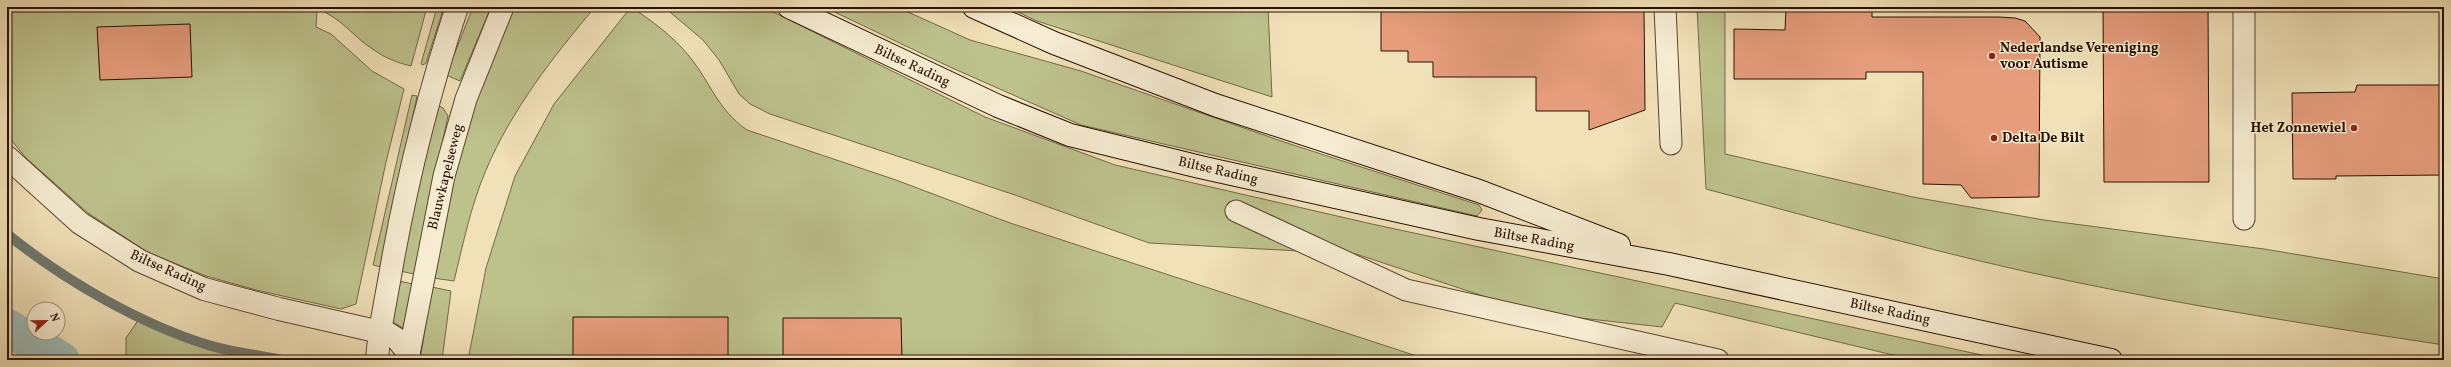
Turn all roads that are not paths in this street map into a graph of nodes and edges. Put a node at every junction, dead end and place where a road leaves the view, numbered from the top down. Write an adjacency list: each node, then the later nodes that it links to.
1 (457, 7): 13 (main road)
2 (503, 7): 14 (lane, Blauwkapelseweg)
3 (789, 7): 11 (main road, Biltse Rading)
4 (974, 7): 11 (main road, Biltse Rading)
5 (1665, 7): 7 (lane)
6 (2244, 7): 10 (lane)
7 (1671, 144)
8 (7, 157): 12 (main road, Biltse Rading)
9 (1236, 211): 16 (lane)
10 (2244, 219)
11 (1669, 264): 17 (main road, Biltse Rading)
12 (358, 326): 13 (main road, Blauwkapelseweg)
13 (379, 330): 14 (main road, Blauwkapelseweg); 15 (main road)
14 (409, 357)
15 (377, 360)
16 (1718, 360)
17 (2110, 360)

